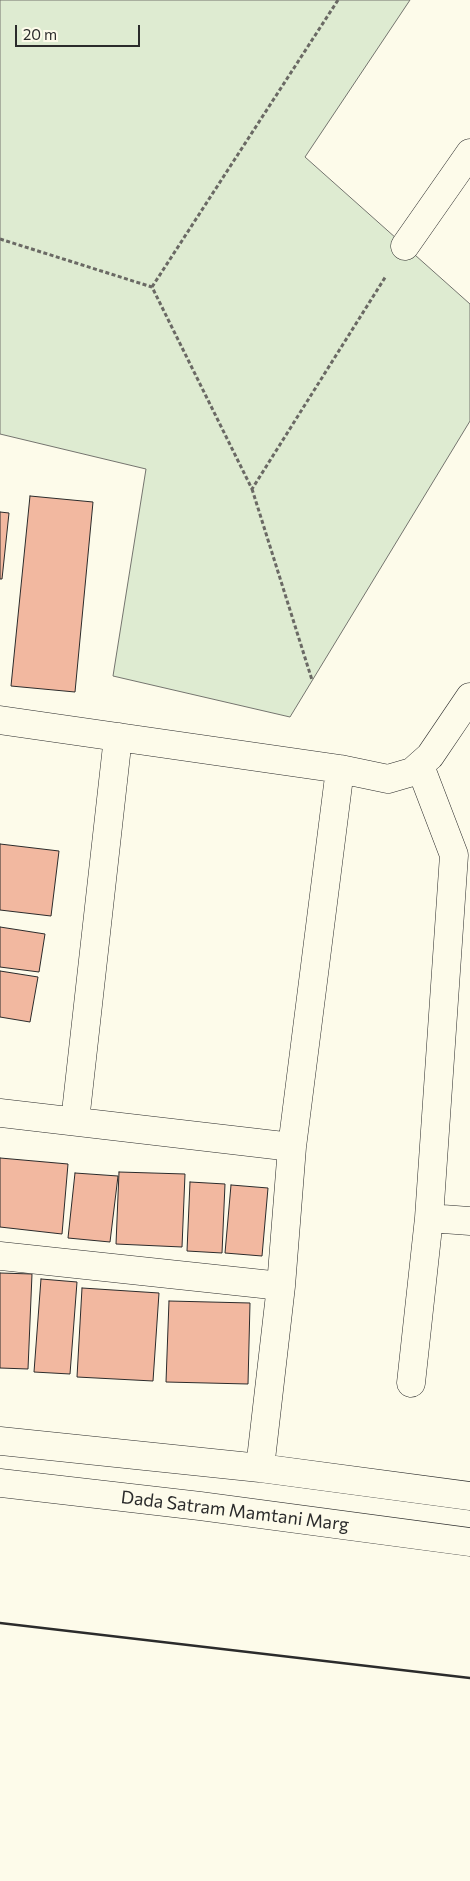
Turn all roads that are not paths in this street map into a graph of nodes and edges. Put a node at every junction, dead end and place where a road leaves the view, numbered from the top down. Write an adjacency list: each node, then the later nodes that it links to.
1 (470, 153): 2 (street)
2 (405, 246)
3 (470, 697): 6 (street)
4 (0, 720): 5 (street)
5 (118, 737): 7 (street); 9 (street)
6 (420, 766): 7 (street); 11 (street)
7 (340, 769): 10 (street)
8 (0, 1113): 9 (street)
9 (75, 1121): 10 (street)
10 (292, 1147): 14 (street)
11 (429, 1218): 12 (street); 15 (street)
12 (470, 1222)
13 (0, 1256): 14 (street)
14 (281, 1286): 17 (street)
15 (411, 1383)
16 (0, 1441): 17 (street)
17 (260, 1468): 19 (street)
18 (0, 1483): 20 (street, Dada Satram Mamtani Marg)
19 (470, 1496)
20 (470, 1542)

